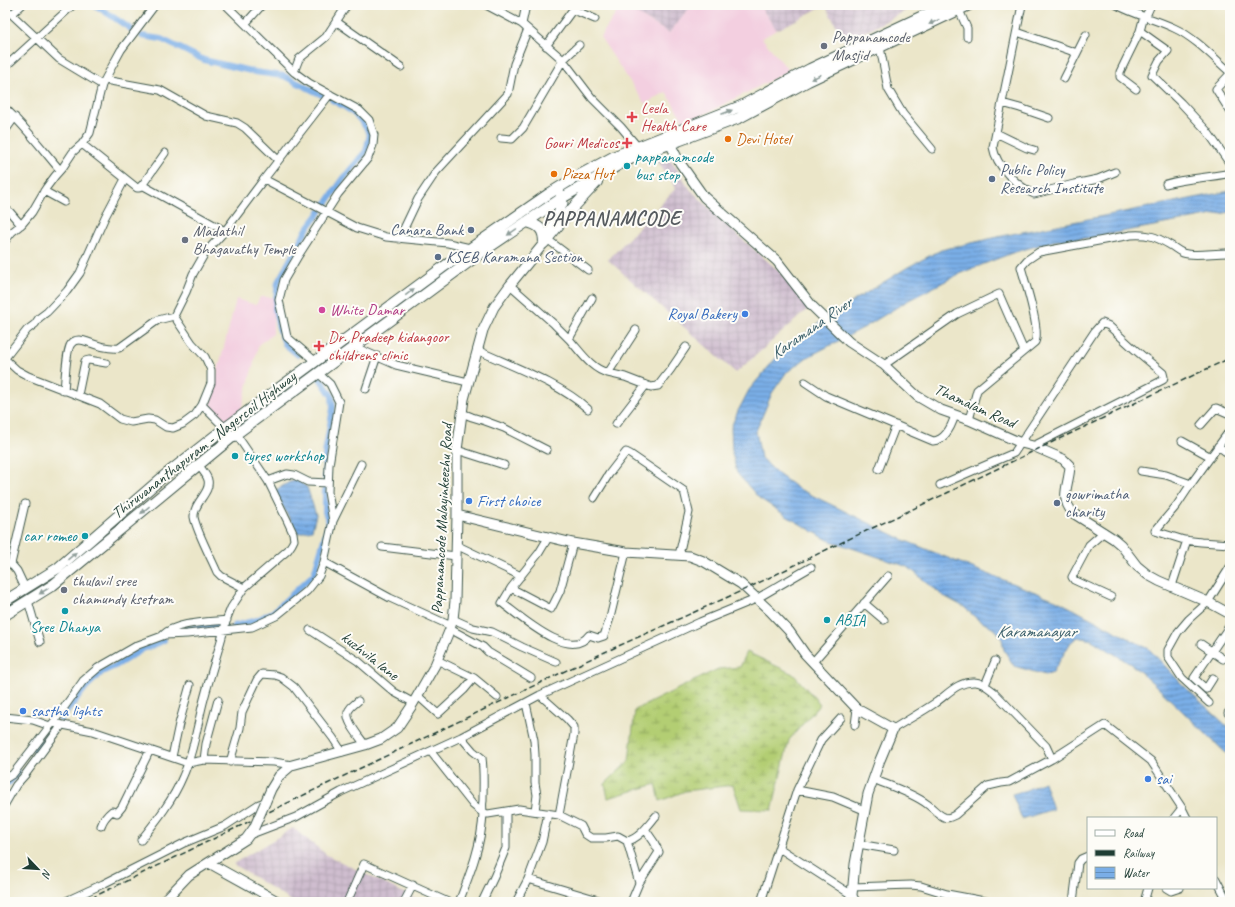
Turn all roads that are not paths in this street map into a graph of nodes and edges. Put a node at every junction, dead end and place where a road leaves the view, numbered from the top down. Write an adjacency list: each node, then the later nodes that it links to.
1 (22, 5): 16 (street)
2 (73, 5): 26 (street)
3 (155, 5): 39 (street)
4 (226, 5): 20 (street)
5 (262, 5): 20 (street)
6 (347, 5): 19 (street)
7 (526, 5): 21 (street)
8 (946, 5): 50 (main road, Thiruvananthapuram - Nagercoil Highway, one-way to 8)
9 (969, 5): 15 (main road, Thiruvananthapuram - Nagercoil Highway)
10 (1022, 5): 23 (street)
11 (1117, 5): 17 (street)
12 (1151, 5): 17 (street)
13 (488, 6): 21 (street)
14 (5, 8): 16 (street)
15 (959, 10): 25 (street); 29 (main road, Thiruvananthapuram - Nagercoil Highway, one-way to 29)
16 (12, 14): 26 (street)
17 (1145, 16): 22 (street); 36 (street)
18 (595, 19): 28 (street)
19 (337, 22): 33 (street); 34 (street)
20 (246, 23): 34 (street)
21 (525, 26): 28 (street); 76 (street)
22 (1140, 31): 40 (street); 57 (street)
23 (1017, 32): 30 (street); 42 (street)
24 (1086, 35): 30 (street)
25 (967, 37)
26 (36, 38): 32 (street); 39 (street)
27 (579, 45): 31 (street)
28 (546, 46): 31 (street)
29 (880, 47): 50 (main road, Thiruvananthapuram - Nagercoil Highway, one-way to 50); 53 (street)
30 (1077, 53): 37 (street)
31 (563, 60): 49 (street); 52 (street)
32 (5, 67)
33 (401, 67)
34 (294, 72): 41 (street)
35 (5, 73): 38 (street)
36 (1230, 73): 44 (street)
37 (1064, 79)
38 (5, 82)
39 (103, 83): 51 (street); 56 (street)
40 (1136, 89)
41 (330, 94): 56 (street); 72 (street)
42 (1002, 103): 46 (street); 48 (street)
43 (5, 108): 45 (street)
44 (1230, 111)
45 (16, 117): 47 (street); 59 (street)
46 (1049, 118)
47 (5, 131)
48 (996, 133): 54 (street); 60 (street)
49 (501, 138)
50 (668, 140): 52 (main road, Thiruvananthapuram - Nagercoil Highway); 58 (main road, Thiruvananthapuram - Nagercoil Highway); 95 (street, Thamalam Road)
51 (82, 144): 59 (street); 62 (street)
52 (637, 146): 66 (main road, Thiruvananthapuram - Nagercoil Highway)
53 (932, 149)
54 (1034, 150)
55 (165, 153): 65 (street)
56 (278, 160): 63 (street)
57 (1230, 164)
58 (610, 169): 68 (main road, Thiruvananthapuram - Nagercoil Highway); 70 (main road)
59 (60, 170): 67 (street)
60 (1115, 172)
61 (1230, 172): 64 (street)
62 (125, 179): 65 (street); 92 (street)
63 (264, 180): 72 (street); 75 (street)
64 (1166, 184)
65 (142, 186): 75 (street)
66 (561, 186): 68 (street); 79 (main road, Thiruvananthapuram - Nagercoil Highway)
67 (44, 191): 69 (street); 74 (street)
68 (565, 196): 70 (street); 73 (main road, Thiruvananthapuram - Nagercoil Highway); 78 (street, Pappanamcode Malayinkeezhu Road)
69 (64, 202)
70 (574, 206): 78 (main road)
71 (5, 209): 74 (street)
72 (326, 212): 76 (street); 93 (street)
73 (526, 222): 78 (main road); 87 (main road, Thiruvananthapuram - Nagercoil Highway, one-way to 87)
74 (21, 225): 77 (street)
75 (225, 230): 84 (street)
76 (399, 238): 79 (street)
77 (5, 241)
78 (545, 241): 81 (street); 82 (street, Pappanamcode Malayinkeezhu Road)
79 (470, 248): 93 (main road, Thiruvananthapuram - Nagercoil Highway, one-way to 79)
80 (1230, 253): 90 (street)
81 (588, 270)
82 (510, 285): 86 (street); 89 (street, Pappanamcode Malayinkeezhu Road)
83 (592, 298): 86 (street)
84 (174, 316): 102 (street); 104 (street)
85 (636, 330): 96 (street)
86 (569, 339): 96 (street)
87 (355, 346): 91 (street); 97 (main road, Thiruvananthapuram - Nagercoil Highway)
88 (686, 347): 100 (street)
89 (478, 350): 98 (street, Pappanamcode Malayinkeezhu Road); 105 (street)
90 (1024, 351): 95 (street); 109 (street)
91 (378, 356): 98 (street); 101 (street)
92 (5, 358): 102 (street)
93 (316, 362): 113 (main road, Thiruvananthapuram - Nagercoil Highway)
94 (106, 363): 103 (street)
95 (884, 365): 108 (street, Thamalam Road)
96 (608, 373): 100 (street)
97 (319, 374): 115 (main road, Thiruvananthapuram - Nagercoil Highway); 130 (street)
98 (468, 382): 106 (street, Pappanamcode Malayinkeezhu Road)
99 (805, 382): 111 (street)
100 (646, 385): 110 (street)
101 (366, 389)
102 (64, 391): 103 (street)
103 (78, 395): 104 (street)
104 (202, 405): 113 (street)
105 (588, 409)
106 (462, 414): 120 (street, Pappanamcode Malayinkeezhu Road); 121 (street)
107 (1230, 414): 112 (street)
108 (955, 415): 109 (street, Thamalam Road); 111 (street)
109 (969, 420): 117 (street, Thamalam Road)
110 (616, 424)
111 (896, 425): 127 (street)
112 (1201, 425)
113 (225, 428): 115 (street); 153 (main road, Thiruvananthapuram - Nagercoil Highway, one-way to 113)
114 (1230, 430): 119 (street)
115 (234, 435): 124 (main road, Thiruvananthapuram - Nagercoil Highway); 129 (street)
116 (1182, 441): 123 (street)
117 (1022, 443): 118 (street, Thamalam Road); 118 (street); 132 (street)
118 (1033, 446): 137 (street, Thamalam Road)
119 (1218, 446): 122 (street); 123 (street)
120 (457, 450): 126 (street); 135 (street, Pappanamcode Malayinkeezhu Road)
121 (547, 450)
122 (1230, 455)
123 (1211, 457): 131 (street)
124 (198, 464): 154 (street); 159 (main road, Thiruvananthapuram - Nagercoil Highway, one-way to 159)
125 (361, 464): 136 (street)
126 (504, 465)
127 (879, 469)
128 (1141, 471): 131 (street)
129 (268, 481): 130 (street); 154 (street)
130 (328, 483): 136 (street)
131 (1191, 484): 139 (street)
132 (940, 486)
133 (594, 498): 145 (street)
134 (25, 504): 153 (street)
135 (457, 515): 138 (street); 141 (street, Pappanamcode Malayinkeezhu Road)
136 (333, 522): 147 (street)
137 (1104, 532): 152 (street, Thamalam Road); 156 (street)
138 (548, 538): 140 (street); 150 (street)
139 (1187, 540): 142 (street); 152 (street)
140 (573, 543): 144 (street); 155 (street)
141 (456, 544): 146 (street, Pappanamcode Malayinkeezhu Road); 150 (street)
142 (1230, 544)
143 (382, 547): 146 (street)
144 (626, 552): 145 (street); 155 (street)
145 (679, 555): 157 (street)
146 (456, 556): 166 (street, Pappanamcode Malayinkeezhu Road)
147 (324, 562): 166 (street); 168 (street)
148 (811, 567): 157 (street)
149 (1230, 567): 160 (street)
150 (521, 576): 155 (street)
151 (888, 576): 161 (street)
152 (1172, 586): 160 (street, Thamalam Road)
153 (25, 588): 158 (main road, Thiruvananthapuram - Nagercoil Highway)
154 (244, 588): 164 (street)
155 (511, 588)
156 (1111, 597)
157 (756, 599): 178 (street); 186 (street)
158 (5, 601)
159 (28, 601): 163 (main road, Thiruvananthapuram - Nagercoil Highway); 171 (street)
160 (1208, 602): 162 (street, Thamalam Road); 185 (street)
161 (864, 604): 165 (street); 178 (street)
162 (1230, 614)
163 (5, 615)
164 (226, 620): 168 (street); 170 (street)
165 (884, 620)
166 (452, 625): 177 (street); 180 (street); 188 (street, Pappanamcode Malayinkeezhu Road)
167 (1230, 625): 173 (street)
168 (224, 630): 170 (street); 209 (street)
169 (310, 630): 188 (street, kuzhvila lane)
170 (162, 636): 196 (street)
171 (40, 642)
172 (1201, 644): 173 (street)
173 (1212, 651): 174 (street); 181 (street)
174 (1223, 659)
175 (995, 661): 184 (street)
176 (441, 662): 179 (street)
177 (556, 662)
178 (813, 662): 193 (street)
179 (474, 678): 187 (street); 188 (street, kuzhvila lane)
180 (531, 678)
181 (1194, 678): 182 (street); 185 (street)
182 (1213, 678)
183 (190, 685): 205 (street)
184 (985, 685): 199 (street); 206 (street)
185 (1189, 685): 192 (street)
186 (540, 695): 191 (street); 222 (street)
187 (497, 697)
188 (416, 699): 201 (street, Pappanamcode Malayinkeezhu Road)
189 (218, 700): 207 (street)
190 (358, 702): 201 (street)
191 (526, 703): 200 (street); 219 (street)
192 (1209, 703)
193 (857, 709): 197 (street); 199 (street)
194 (5, 718): 196 (street)
195 (842, 718): 213 (street)
196 (51, 724): 198 (street); 211 (street)
197 (855, 724)
198 (62, 725): 202 (street); 215 (street)
199 (893, 729): 212 (street)
200 (461, 737): 204 (street); 220 (street)
201 (365, 746): 203 (street, Pappanamcode Malayinkeezhu Road)
202 (150, 750): 205 (street); 226 (street)
203 (342, 752): 208 (street); 210 (street, Pappanamcode Malayinkeezhu Road)
204 (431, 752): 220 (street); 228 (street)
205 (172, 757): 209 (street)
206 (1052, 759): 212 (street); 216 (street)
207 (204, 760): 208 (street); 209 (street)
208 (230, 762): 210 (street)
209 (188, 763): 229 (street)
210 (292, 765): 214 (street, Pappanamcode Malayinkeezhu Road)
211 (5, 779)
212 (873, 779): 217 (street)
213 (798, 790): 217 (street); 232 (street)
214 (265, 803): 228 (street, Pappanamcode Malayinkeezhu Road, bridge); 245 (street)
215 (5, 804)
216 (1182, 808): 224 (street); 225 (street)
217 (864, 810): 231 (street)
218 (506, 811): 219 (street); 220 (street); 252 (street)
219 (535, 811): 221 (street)
220 (483, 813): 251 (street)
221 (548, 813): 222 (street); 236 (street)
222 (560, 815): 230 (street)
223 (656, 816): 227 (street)
224 (1175, 817)
225 (1186, 817)
226 (101, 826)
227 (645, 829): 230 (street); 238 (street)
228 (251, 832): 235 (street)
229 (141, 840)
230 (627, 841): 238 (street)
231 (858, 844): 233 (street); 243 (street)
232 (779, 848): 243 (street); 256 (street)
233 (894, 850)
234 (1087, 856): 258 (street)
235 (209, 863): 246 (street); 247 (street)
236 (528, 879): 253 (street); 254 (street)
237 (1217, 881): 260 (street)
238 (639, 883): 255 (street)
239 (413, 885): 244 (street); 248 (street); 249 (street)
240 (1148, 889): 259 (street)
241 (1168, 889): 242 (street)
242 (1177, 889)
243 (852, 896): 257 (street)
244 (432, 899): 250 (street)
245 (64, 902)
246 (163, 902)
247 (279, 902)
248 (347, 902)
249 (404, 902)
250 (448, 902)
251 (459, 902)
252 (482, 902)
253 (516, 902)
254 (605, 902)
255 (631, 902)
256 (761, 902)
257 (990, 902)
258 (1073, 902)
259 (1144, 902)
260 (1228, 902)

